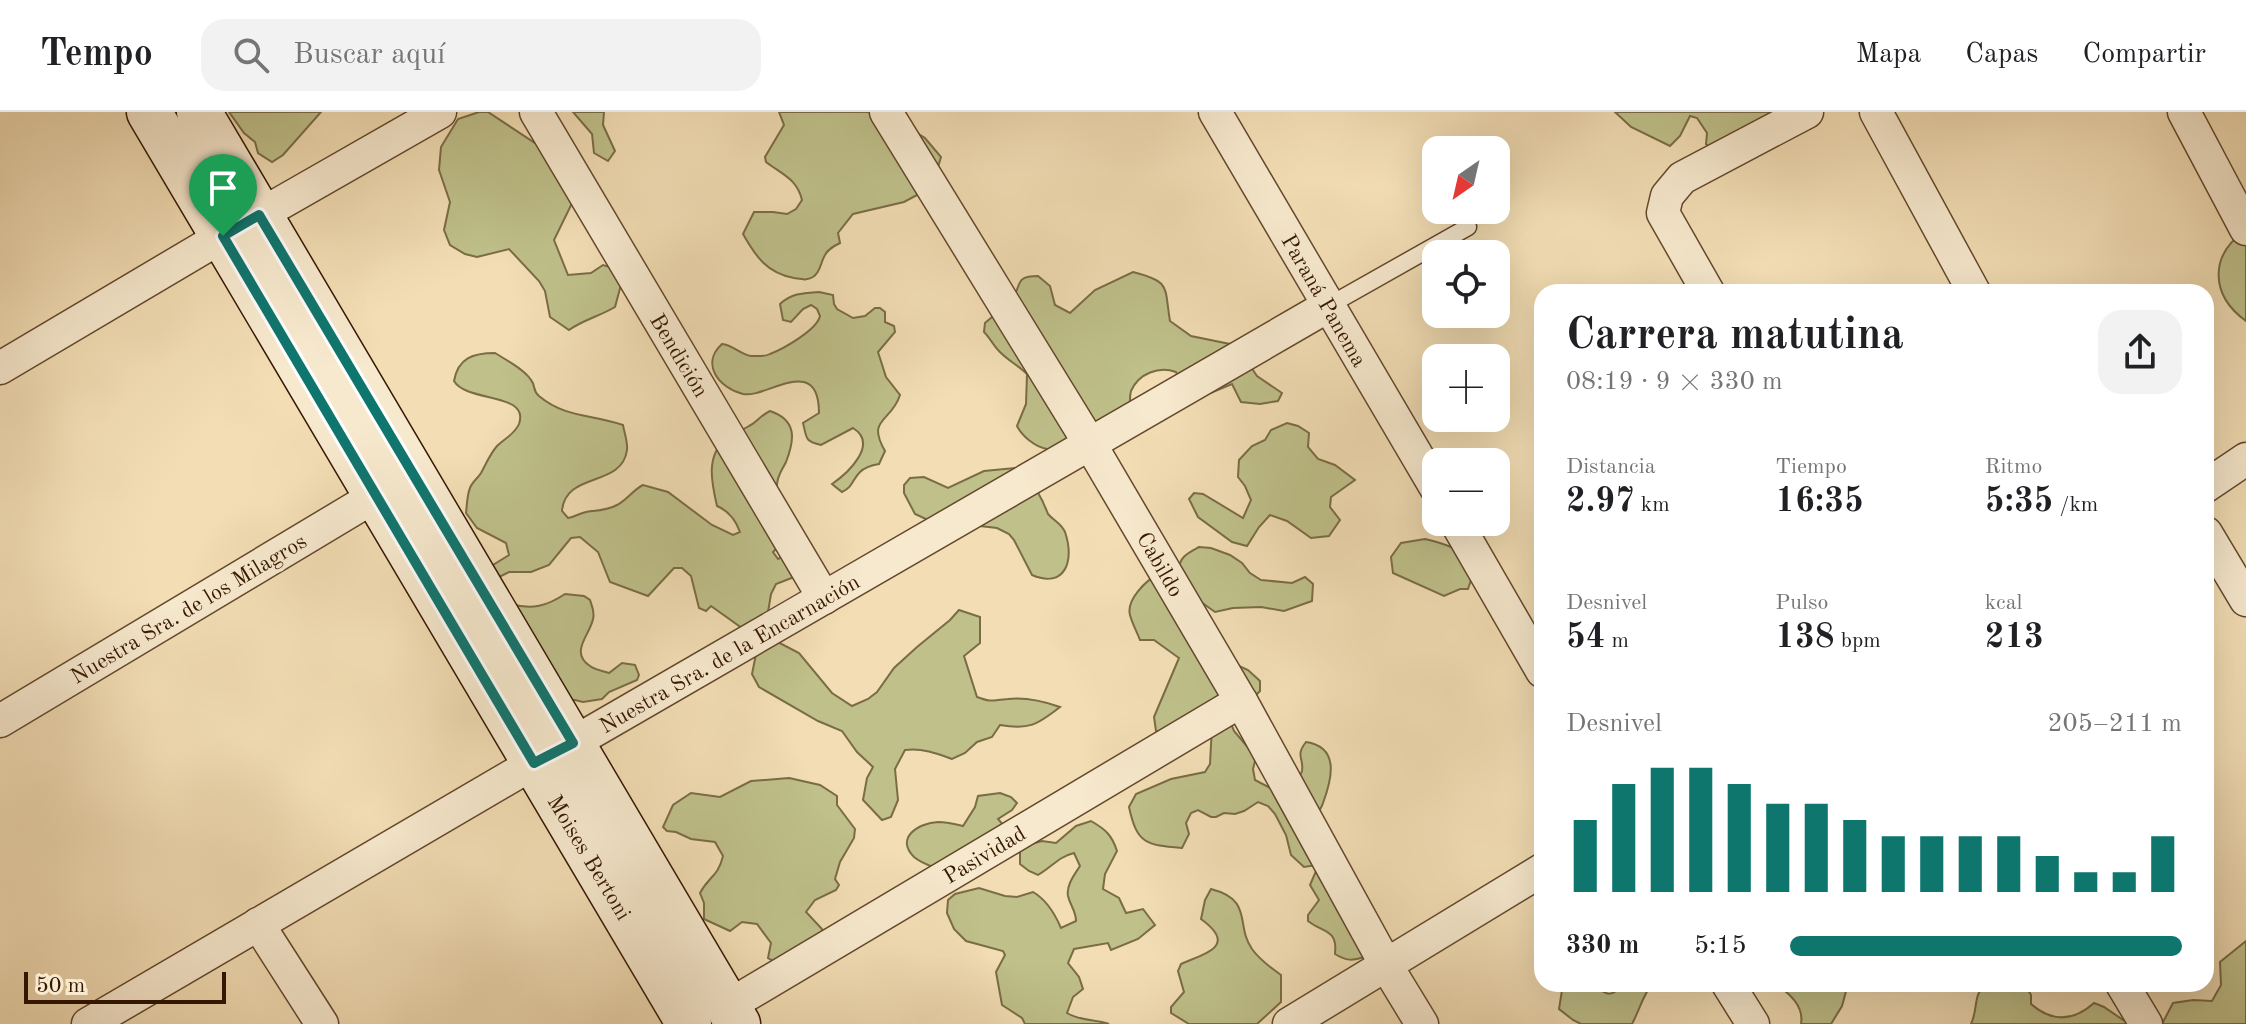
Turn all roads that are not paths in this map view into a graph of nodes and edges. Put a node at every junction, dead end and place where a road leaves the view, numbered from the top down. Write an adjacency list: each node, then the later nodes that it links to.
1 (149, 112): 10 (street, Moises Bertoni)
2 (199, 112): 10 (street, Moises Bertoni)
3 (440, 112): 10 (street)
4 (536, 112): 24 (street, Bendición)
5 (886, 112): 17 (street, Cabildo)
6 (1215, 112): 15 (street, Paraná Panema)
7 (1807, 112): 13 (street)
8 (1876, 112): 14 (street)
9 (2184, 112): 12 (street)
10 (241, 225): 16 (street); 21 (street, Moises Bertoni); 29 (street, Moises Bertoni)
11 (1468, 227): 15 (lane)
12 (2246, 229)
13 (1703, 284)
14 (1970, 284)
15 (1328, 306): 17 (street, Nuestra Sra. de la Encarnación); 19 (street, Paraná Panema)
16 (0, 368)
17 (1090, 444): 24 (street, Nuestra Sra. de la Encarnación); 27 (street, Cabildo)
18 (2246, 459): 20 (street)
19 (1422, 464)
20 (2214, 481)
21 (377, 495): 28 (street, Nuestra Sra. de los Milagros); 30 (street, Moises Bertoni)
22 (1464, 536): 26 (street)
23 (2214, 546): 25 (street)
24 (824, 598): 29 (street, Nuestra Sra. de la Encarnación)
25 (2246, 600)
26 (1534, 657)
27 (1241, 701): 33 (street, Cabildo); 36 (street, Pasividad)
28 (0, 721)
29 (573, 743): 30 (street, Nuestra Sra. de la Encarnación); 36 (street, Moises Bertoni)
30 (534, 763): 32 (street, Nuestra Sra. de la Encarnación); 39 (street, Moises Bertoni)
31 (1534, 875): 33 (street)
32 (258, 924): 37 (street, Nuestra Sra. de la Encarnación); 38 (street)
33 (1386, 965): 40 (street); 41 (street, Cabildo)
34 (1733, 992): 42 (street)
35 (2127, 992): 43 (street)
36 (733, 1015)
37 (88, 1024)
38 (322, 1024)
39 (689, 1024)
40 (1289, 1024)
41 (1422, 1024)
42 (1753, 1024)
43 (2146, 1024)

